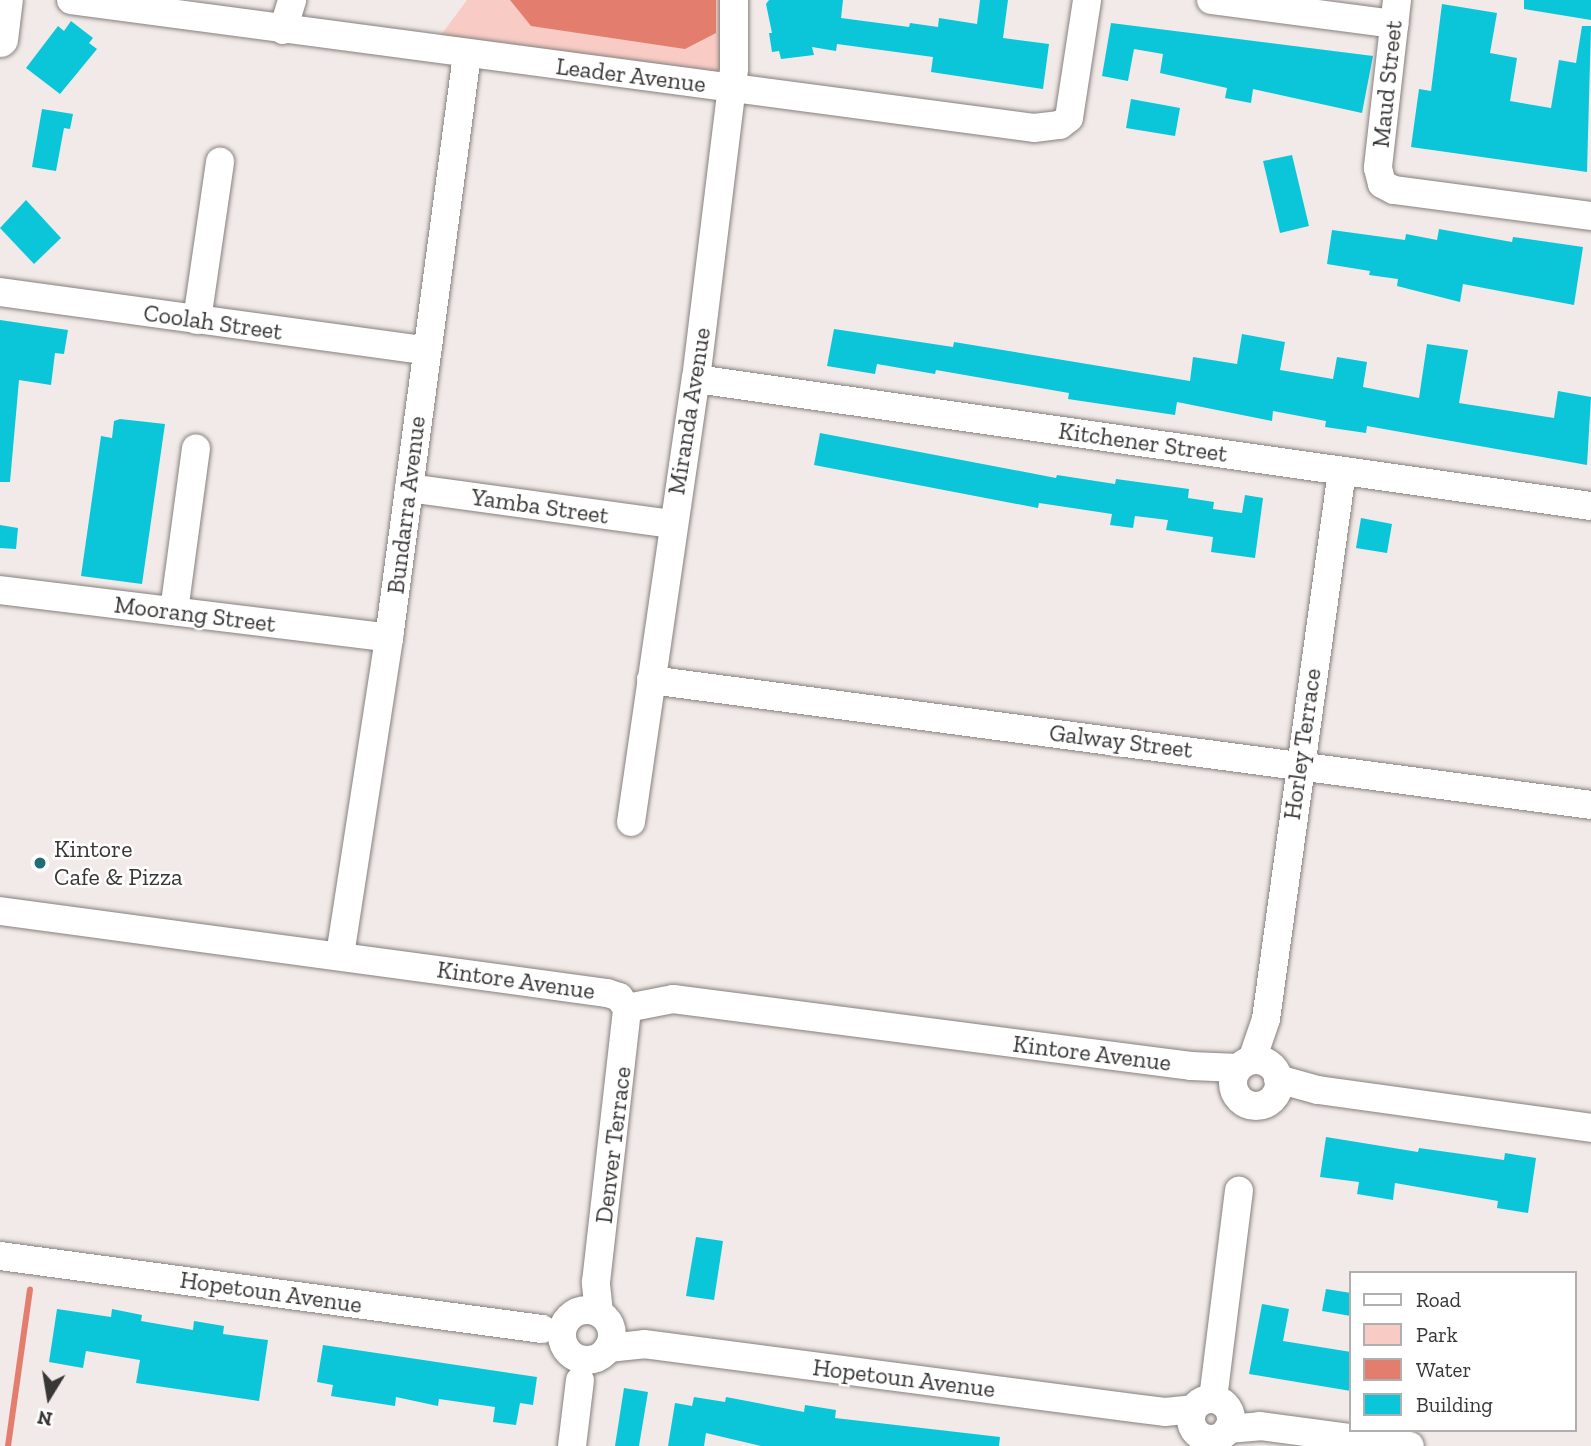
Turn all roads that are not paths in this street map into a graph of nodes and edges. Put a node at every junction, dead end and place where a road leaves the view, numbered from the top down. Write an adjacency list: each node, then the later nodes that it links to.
1 (5, 0): 10 (main road)
2 (71, 0): 7 (street, Leader Avenue)
3 (292, 0): 9 (street)
4 (734, 0): 12 (street, Miranda Avenue)
5 (1087, 0): 12 (street, Leader Avenue)
6 (1211, 0): 8 (street)
7 (115, 3): 9 (street, Leader Avenue)
8 (1395, 12): 14 (street, Maud Street)
9 (284, 30): 11 (street, Leader Avenue)
10 (0, 39)
11 (467, 55): 12 (street, Leader Avenue); 17 (street, Bundarra Avenue)
12 (730, 88): 18 (street, Miranda Avenue)
13 (220, 162): 16 (street)
14 (1591, 216)
15 (0, 292): 16 (street, Coolah Street)
16 (197, 320): 17 (street, Coolah Street)
17 (426, 351): 21 (street, Bundarra Avenue)
18 (696, 379): 20 (street, Kitchener Street); 23 (street, Miranda Avenue)
19 (196, 448): 25 (street)
20 (1342, 471): 22 (street, Kitchener Street); 28 (street, Horley Terrace)
21 (409, 488): 23 (street, Yamba Street); 26 (street, Bundarra Avenue)
22 (1591, 506)
23 (671, 524): 27 (street, Miranda Avenue)
24 (0, 590): 25 (street, Moorang Street)
25 (174, 611): 26 (street, Moorang Street)
26 (389, 638): 32 (street, Bundarra Avenue)
27 (651, 680): 28 (street, Galway Street); 30 (street, Miranda Avenue)
28 (1299, 765): 29 (street, Galway Street); 34 (street, Horley Terrace)
29 (1591, 805)
30 (631, 822)
31 (0, 911): 32 (street, Kintore Avenue)
32 (340, 956): 33 (street, Kintore Avenue)
33 (627, 1008): 34 (street, Kintore Avenue); 38 (street, Denver Terrace)
34 (1258, 1075): 35 (street, Kintore Avenue)
35 (1591, 1128)
36 (1239, 1191): 39 (street)
37 (0, 1256): 38 (street, Hopetoun Avenue)
38 (582, 1338): 39 (street, Hopetoun Avenue); 40 (street, Denver Terrace)
39 (1211, 1415): 41 (street, Hopetoun Avenue)
40 (572, 1446)
41 (1410, 1446)

